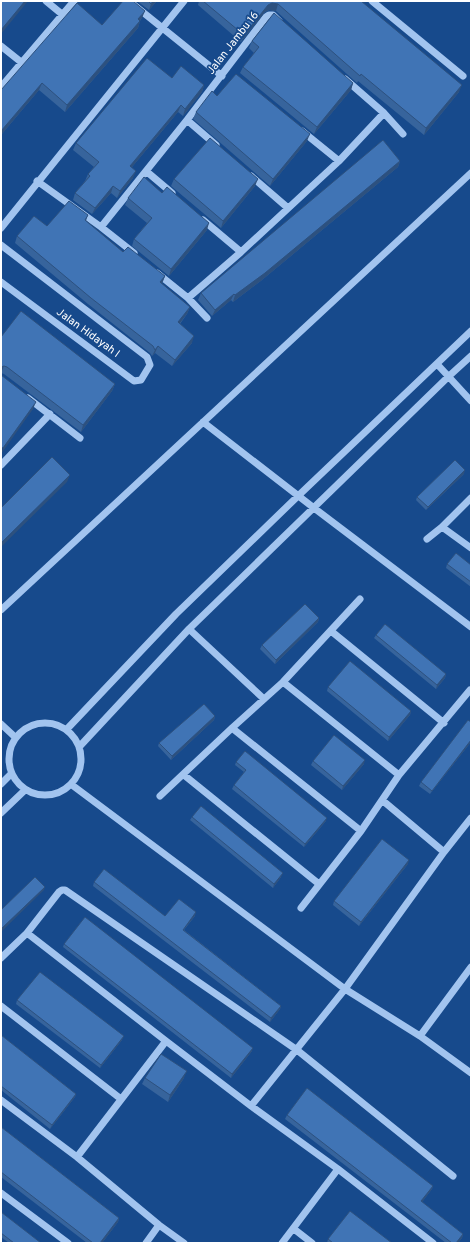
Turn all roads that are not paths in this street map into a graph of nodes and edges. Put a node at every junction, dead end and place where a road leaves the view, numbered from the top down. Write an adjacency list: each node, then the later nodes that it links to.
1 (46, 1): 6 (street)
2 (74, 1): 6 (street)
3 (129, 1): 8 (street)
4 (184, 1): 8 (street)
5 (372, 1): 13 (street)
6 (63, 15): 10 (street)
7 (284, 26): 12 (street, Jalan Jambu 16)
8 (162, 27): 12 (street); 24 (street)
9 (1, 46): 10 (street)
10 (21, 62): 14 (street)
11 (337, 72): 15 (street)
12 (222, 76): 16 (street, Jalan Jambu 16)
13 (463, 76)
14 (1, 87)
15 (384, 113): 18 (street); 20 (street)
16 (187, 120): 19 (street); 21 (street, Jalan Jambu 16)
17 (298, 127): 20 (street)
18 (403, 134)
19 (223, 151)
20 (339, 161): 26 (street)
21 (146, 171): 25 (street); 28 (street, Jalan Jambu 16)
22 (246, 172): 26 (street)
23 (471, 173): 44 (street)
24 (37, 181): 28 (street); 29 (street)
25 (175, 196)
26 (288, 208): 31 (street)
27 (199, 217): 31 (street)
28 (101, 227): 32 (street)
29 (1, 228)
30 (1, 245): 34 (street, Jalan Hidayah I)
31 (240, 252): 35 (street)
32 (142, 260)
33 (153, 269): 35 (street)
34 (1, 282)
35 (188, 298): 36 (street)
36 (207, 318)
37 (471, 331): 39 (street)
38 (471, 356): 40 (street)
39 (437, 364): 40 (street); 47 (street)
40 (448, 377): 42 (street); 49 (street)
41 (19, 391): 43 (street)
42 (471, 401)
43 (50, 414): 45 (street); 46 (street)
44 (203, 422): 47 (street); 54 (street)
45 (80, 438)
46 (2, 463)
47 (298, 496): 49 (street); 64 (street)
48 (471, 498): 50 (street)
49 (314, 508): 55 (street); 56 (street)
50 (442, 527): 51 (street); 52 (street)
51 (427, 539)
52 (471, 548)
53 (360, 599): 57 (street)
54 (1, 610)
55 (471, 627)
56 (189, 629): 60 (street); 66 (street)
57 (331, 631): 58 (street); 61 (street)
58 (283, 682): 60 (street); 69 (street)
59 (470, 690): 61 (street)
60 (264, 699): 63 (street)
61 (444, 723): 69 (street)
62 (1, 724): 65 (street)
63 (232, 728): 68 (street); 77 (street)
64 (67, 729): 65 (street); 66 (street)
65 (15, 737): 67 (street)
66 (80, 746): 71 (street)
67 (11, 774): 70 (street); 72 (street)
68 (184, 775): 73 (street); 79 (street)
69 (399, 775): 74 (street)
70 (1, 784)
71 (72, 785): 72 (street); 84 (street)
72 (25, 790): 75 (street)
73 (160, 796)
74 (382, 800): 77 (street); 78 (street)
75 (1, 813)
76 (471, 818): 78 (street)
77 (361, 831): 79 (street)
78 (444, 852): 84 (street)
79 (319, 884): 80 (street)
80 (301, 908)
81 (27, 933): 82 (street); 87 (street); 88 (street)
82 (1, 958)
83 (470, 971): 86 (street)
84 (345, 989): 86 (street); 88 (street)
85 (1, 1006): 90 (street)
86 (420, 1036): 89 (street)
87 (166, 1041): 90 (street); 92 (street)
88 (297, 1050): 92 (street); 95 (street)
89 (471, 1074)
90 (121, 1099): 93 (street)
91 (1, 1100): 93 (street)
92 (251, 1106): 94 (street)
93 (77, 1157): 97 (street)
94 (338, 1169): 98 (street); 104 (street)
95 (453, 1176)
96 (1, 1193): 99 (street)
97 (159, 1225): 100 (street); 101 (street)
98 (294, 1229): 102 (street); 103 (street)
99 (68, 1243)
100 (146, 1243)
101 (184, 1243)
102 (282, 1243)
103 (312, 1243)
104 (433, 1243)

